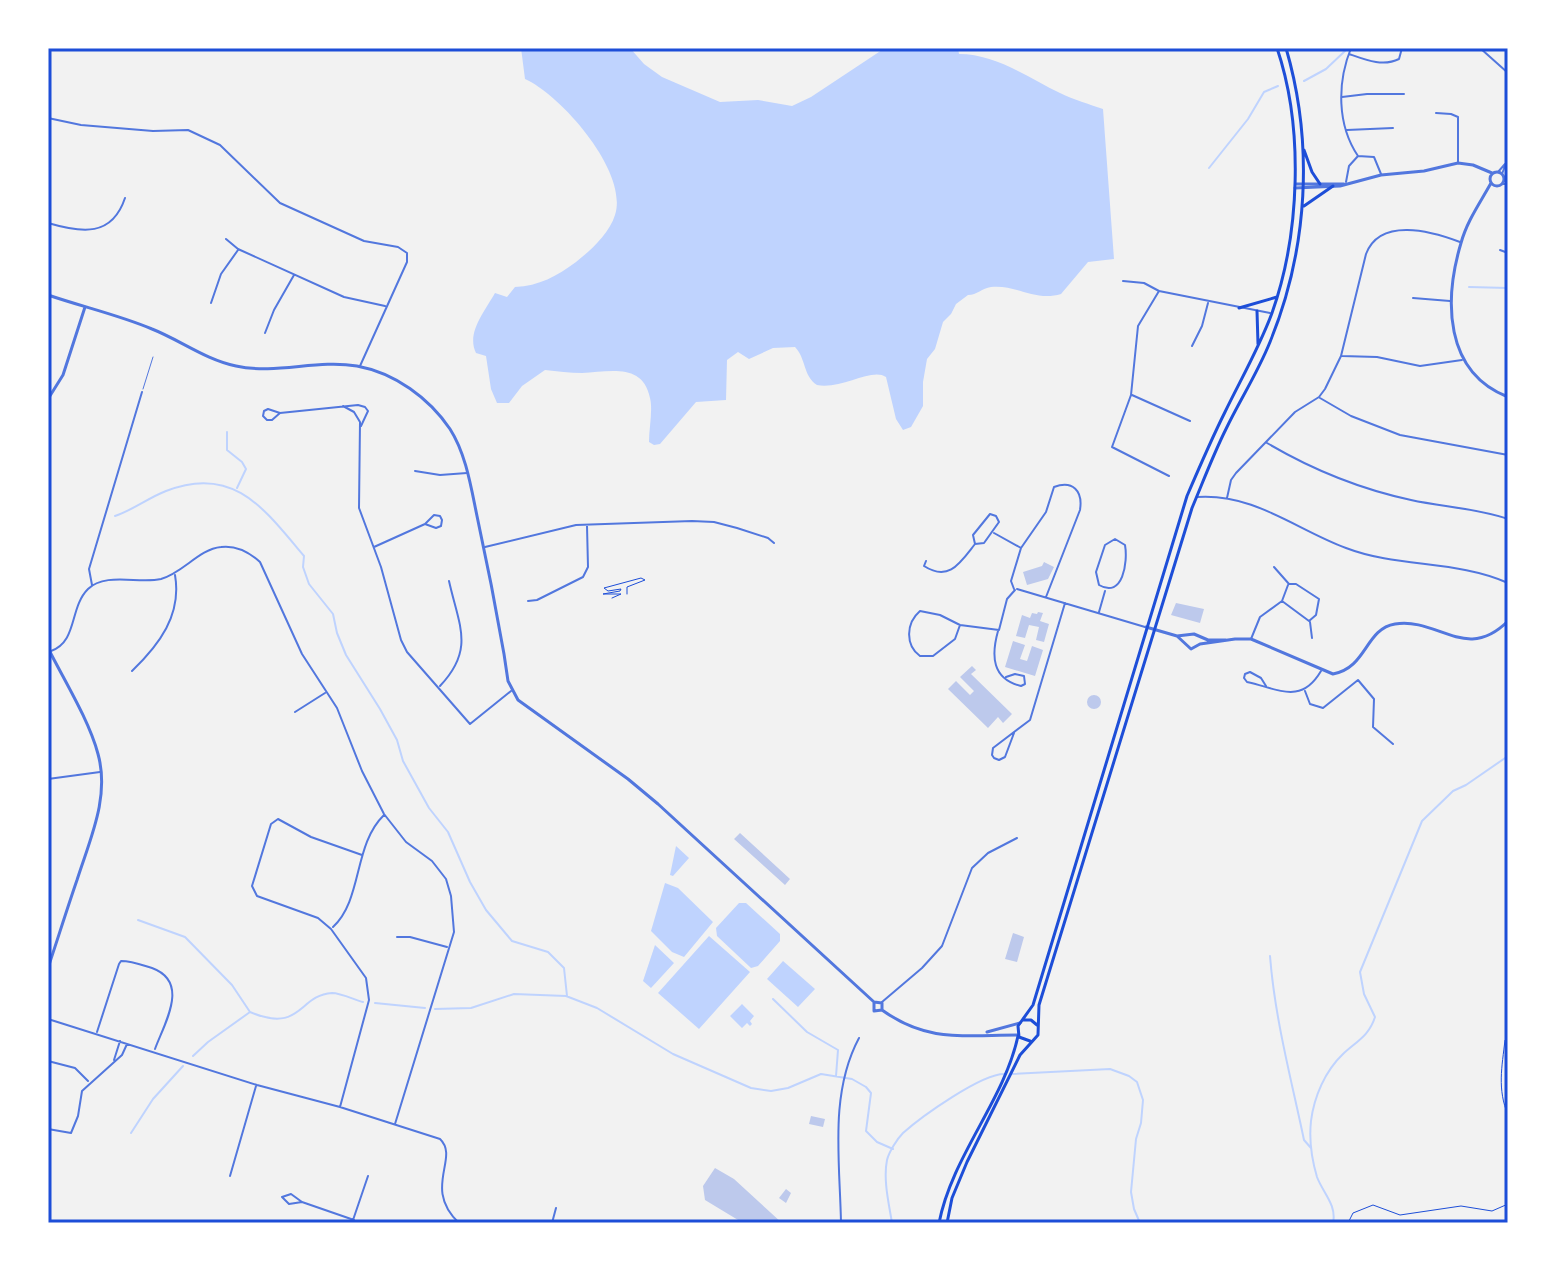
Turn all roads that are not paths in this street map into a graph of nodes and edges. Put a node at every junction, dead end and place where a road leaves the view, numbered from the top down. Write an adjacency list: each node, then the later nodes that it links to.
1 (1277, 48): 26 (main road)
2 (1286, 48): 14 (main road)
3 (1351, 48): 6 (street)
4 (1402, 48): 6 (street)
5 (1480, 48): 7 (street)
6 (1348, 54): 9 (street)
7 (1508, 73)
8 (1404, 94): 9 (street)
9 (1341, 97): 13 (street)
10 (1436, 113): 17 (street)
11 (48, 118): 46 (street)
12 (1393, 128): 13 (street)
13 (1345, 131): 15 (street)
14 (1302, 147): 21 (main road); 27 (main road)
15 (1358, 156): 18 (street); 22 (street)
16 (1508, 158): 20 (street)
17 (1458, 163): 18 (street); 19 (street)
18 (1381, 175): 22 (street)
19 (1491, 175): 20 (street); 23 (street)
20 (1503, 176): 24 (street)
21 (1320, 184): 22 (street); 27 (street)
22 (1345, 184): 28 (street)
23 (1492, 184): 24 (street); 33 (street)
24 (1502, 184): 25 (street)
25 (1508, 184)
26 (1295, 186): 27 (street); 41 (main road)
27 (1303, 186): 28 (street); 30 (main road)
28 (1333, 186): 30 (main road)
29 (125, 198): 31 (street)
30 (1302, 209): 51 (main road)
31 (48, 223)
32 (226, 239): 34 (street)
33 (1461, 243): 43 (street); 55 (street)
34 (238, 249): 37 (street); 45 (street)
35 (1500, 250): 36 (street)
36 (1508, 253)
37 (294, 274): 46 (street); 52 (street)
38 (1123, 281): 39 (street)
39 (1159, 291): 44 (street); 60 (street)
40 (48, 295): 47 (street)
41 (1277, 297): 48 (main road); 50 (main road)
42 (1413, 298): 43 (street)
43 (1452, 301): 57 (street)
44 (1208, 302): 48 (street); 53 (street)
45 (211, 303)
46 (386, 306): 58 (street)
47 (85, 307): 58 (street); 63 (street)
48 (1239, 308): 49 (street)
49 (1257, 311): 50 (street); 54 (main road)
50 (1272, 314): 51 (main road); 54 (main road)
51 (1280, 315): 77 (main road)
52 (265, 333)
53 (1192, 346)
54 (1258, 348): 105 (main road)
55 (1341, 356): 57 (street); 61 (street)
56 (153, 357): 59 (lane)
57 (1462, 360): 62 (street)
58 (360, 366): 75 (street)
59 (142, 392): 94 (street)
60 (1131, 395): 69 (street); 76 (street)
61 (1319, 397): 72 (street); 73 (street)
62 (1508, 397)
63 (48, 399)
64 (360, 405): 65 (street); 67 (street); 70 (street)
65 (343, 406): 66 (street); 67 (street)
66 (280, 413)
67 (355, 413): 70 (street)
68 (1196, 417): 69 (lane)
69 (1190, 421): 71 (lane)
70 (361, 427): 85 (street)
71 (1194, 428)
72 (1266, 443): 78 (street); 79 (street)
73 (1508, 455)
74 (415, 471): 75 (street)
75 (468, 473): 86 (street)
76 (1169, 476)
77 (1196, 497): 78 (street); 107 (main road)
78 (1227, 498): 92 (street)
79 (1508, 519)
80 (425, 524): 85 (street)
81 (587, 525): 83 (street); 86 (street); 98 (street)
82 (993, 533): 84 (street); 84 (street); 87 (street)
83 (774, 543)
84 (975, 544): 88 (street)
85 (372, 547): 119 (street)
86 (484, 548): 120 (street)
87 (1021, 548): 96 (street); 97 (street)
88 (926, 561)
89 (1274, 567): 93 (street)
90 (175, 574): 94 (street); 115 (street); 122 (street)
91 (449, 581): 119 (street)
92 (1508, 583)
93 (1289, 584): 99 (street); 102 (street)
94 (92, 586): 114 (street)
95 (1106, 589): 95 (street); 101 (street)
96 (1015, 590): 97 (street); 106 (street)
97 (1046, 597): 100 (street)
98 (528, 601)
99 (1282, 601): 102 (street); 111 (street)
100 (1065, 603): 101 (street); 124 (street)
101 (1099, 613): 105 (street)
102 (1309, 621): 110 (street)
103 (1508, 621): 116 (street)
104 (960, 625): 104 (street); 106 (street)
105 (1146, 627): 107 (street); 139 (main road)
106 (999, 630): 117 (street)
107 (1154, 630): 108 (street); 140 (main road)
108 (1177, 636): 109 (street); 113 (street)
109 (1188, 636): 112 (street); 113 (street)
110 (1312, 638)
111 (1251, 639): 112 (street); 116 (street)
112 (1200, 641): 113 (street)
113 (1186, 642)
114 (49, 650): 126 (street)
115 (132, 671)
116 (1321, 671): 121 (street)
117 (1006, 677): 117 (street)
118 (1266, 686): 118 (street); 121 (street)
119 (439, 687): 120 (street)
120 (511, 691): 135 (street)
121 (1305, 691): 125 (street)
122 (326, 692): 123 (street); 128 (street)
123 (295, 712)
124 (1014, 733): 124 (street)
125 (1393, 744)
126 (102, 772): 127 (street); 134 (street)
127 (48, 779)
128 (384, 814): 130 (street); 133 (street)
129 (1017, 838): 136 (street)
130 (362, 855): 131 (street); 131 (street)
131 (331, 929): 153 (street)
132 (397, 937): 133 (street)
133 (448, 947): 154 (street)
134 (48, 968)
135 (874, 1002): 136 (street); 137 (street)
136 (882, 1003): 137 (street)
137 (882, 1010): 142 (street)
138 (48, 1019): 141 (street)
139 (1021, 1022): 140 (main road); 142 (street); 143 (main road)
140 (1037, 1025): 145 (main road)
141 (97, 1033): 146 (street); 148 (street)
142 (984, 1034): 143 (street)
143 (1018, 1036): 145 (main road); 164 (main road)
144 (859, 1038): 163 (street)
145 (1034, 1040): 165 (main road)
146 (120, 1041): 147 (street); 150 (street)
147 (127, 1043): 148 (street); 150 (street)
148 (154, 1051): 152 (street)
149 (48, 1061): 151 (street)
150 (114, 1061): 151 (street)
151 (89, 1082): 155 (street)
152 (257, 1085): 153 (street); 156 (street)
153 (340, 1107): 154 (street)
154 (395, 1124): 161 (street)
155 (48, 1129)
156 (230, 1176)
157 (368, 1176): 160 (street)
158 (302, 1202): 160 (street)
159 (556, 1208): 162 (street)
160 (353, 1221)
161 (459, 1223)
162 (552, 1223)
163 (841, 1223)
164 (939, 1223)
165 (947, 1223)

